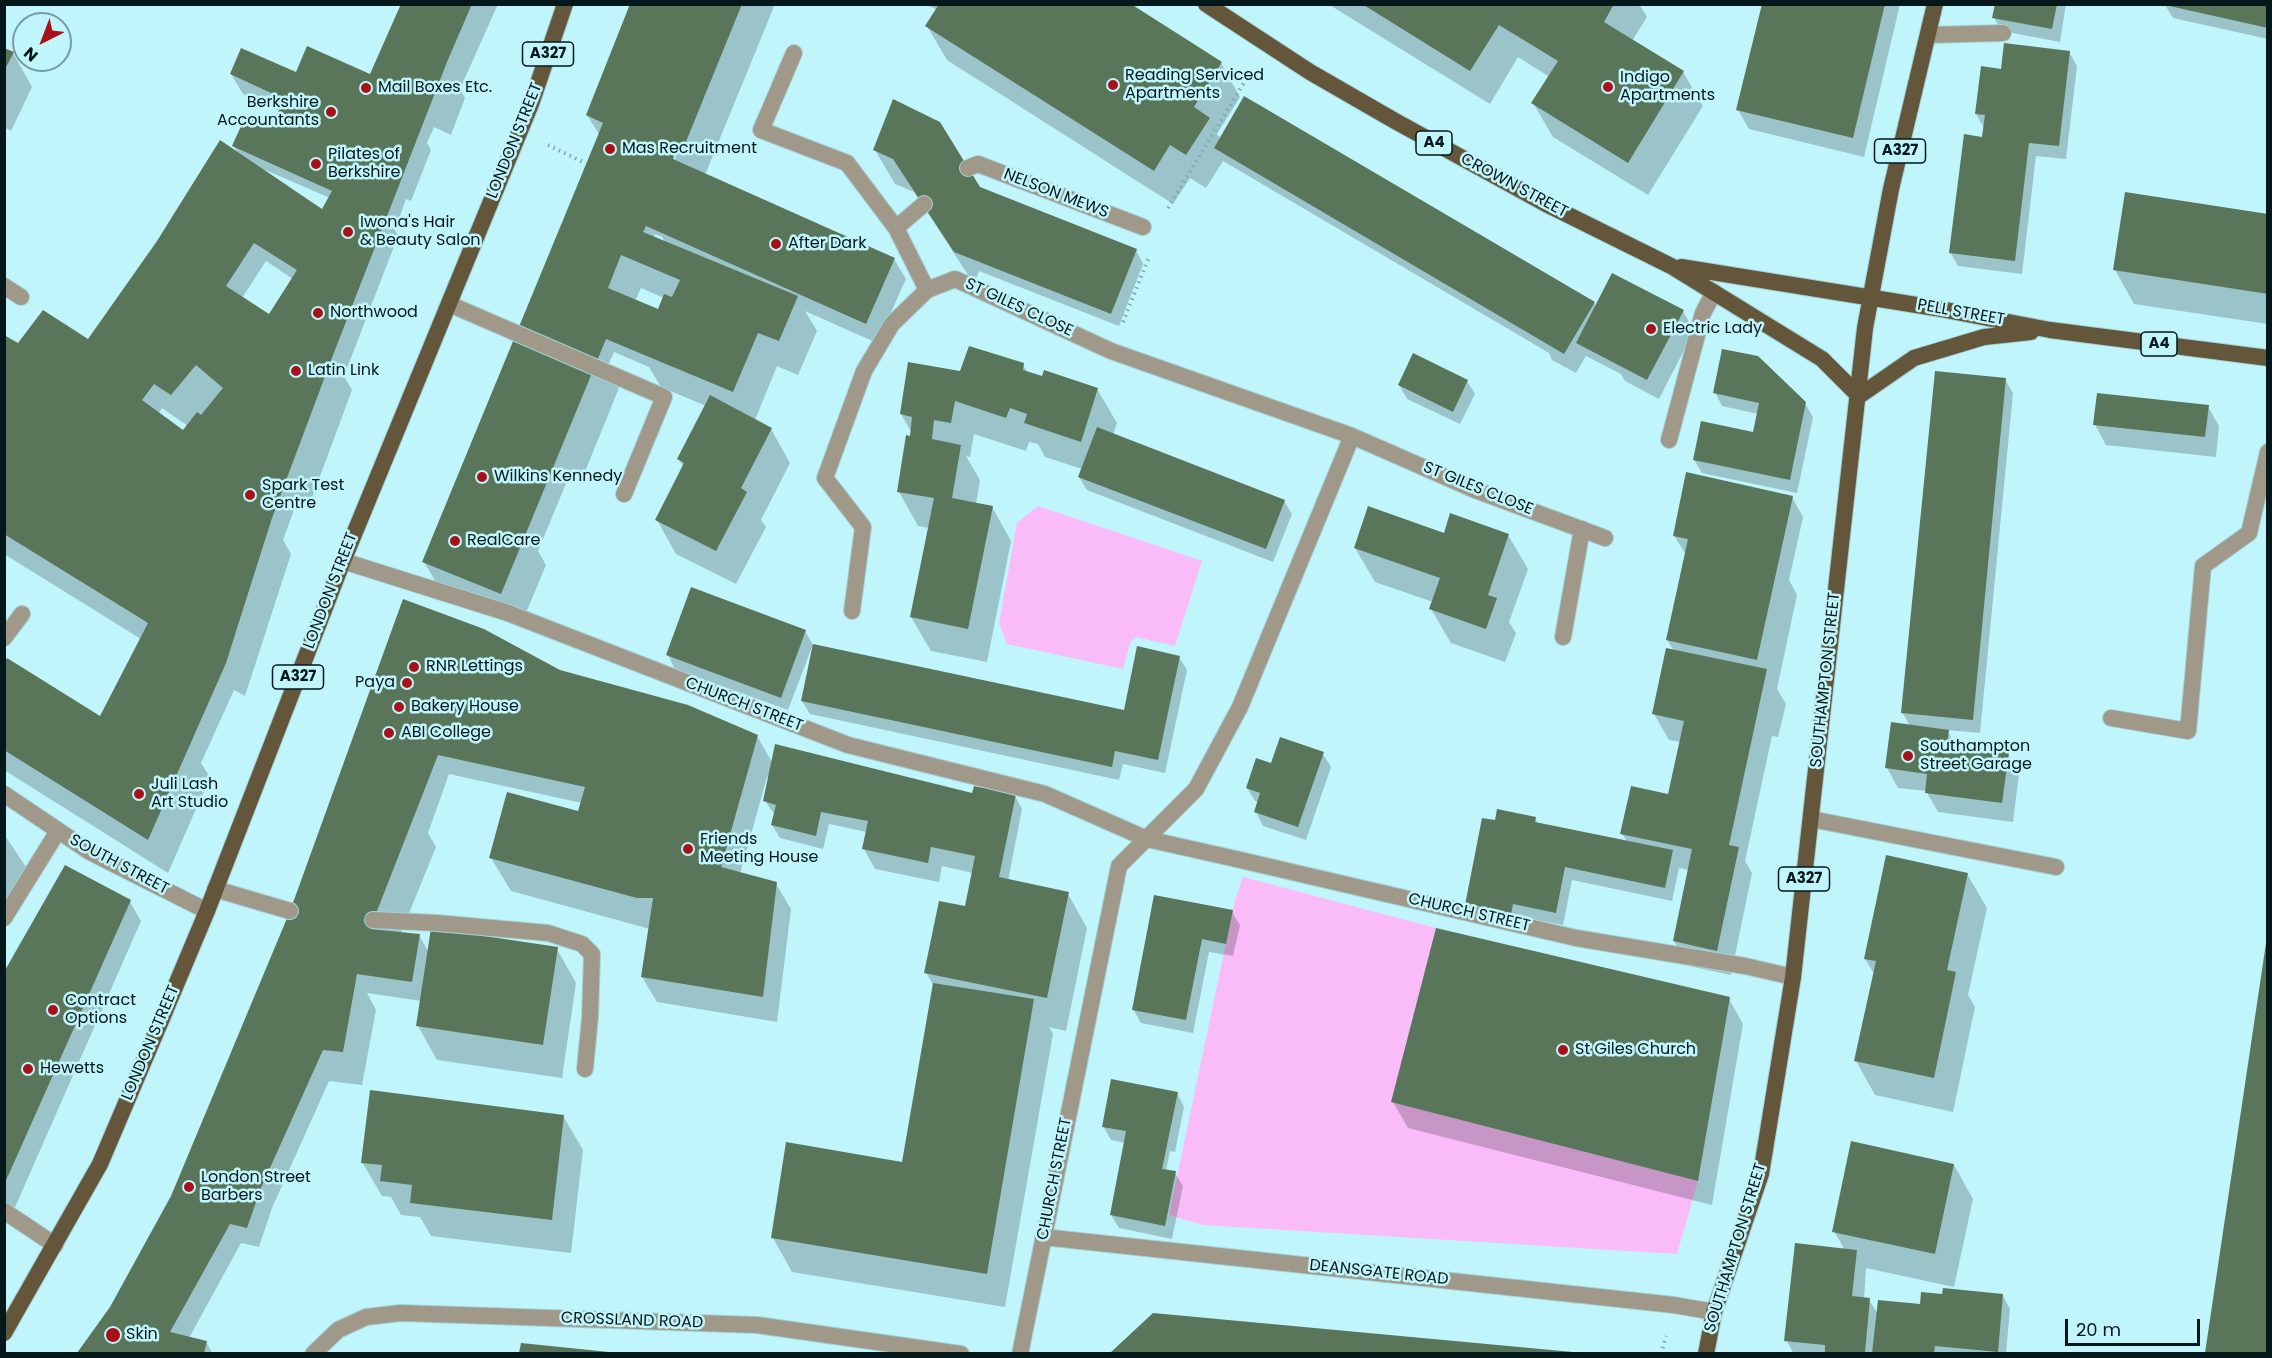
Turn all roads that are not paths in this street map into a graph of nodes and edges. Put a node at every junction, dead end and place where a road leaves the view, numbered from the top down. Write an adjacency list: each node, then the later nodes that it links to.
1 (566, 4): 17 (main road, LONDON STREET / A327)
2 (1206, 4): 11 (main road, CROWN STREET / A4)
3 (1935, 4): 5 (main road, SOUTHAMPTON STREET / A327)
4 (2003, 33): 5 (street)
5 (1928, 36): 16 (main road, SOUTHAMPTON STREET / A327)
6 (794, 53): 10 (street)
7 (968, 168): 9 (street, NELSON MEWS)
8 (924, 204): 10 (street)
9 (1143, 227)
10 (896, 228): 13 (street)
11 (1671, 266): 14 (main road, CROWN STREET); 16 (main road, CROWN STREET / A4)
12 (4, 286): 15 (street)
13 (927, 290): 21 (street, ST GILES CLOSE); 28 (street, ST GILES CLOSE)
14 (1714, 292): 20 (main road, CROWN STREET); 22 (street)
15 (21, 297)
16 (1871, 299): 18 (main road, PELL STREET / A4); 20 (main road, SOUTHAMPTON STREET / A327)
17 (449, 304): 24 (street); 27 (main road, LONDON STREET / A327)
18 (2050, 330): 19 (main road, PELL STREET / A4); 20 (main road, PELL STREET / A4)
19 (2268, 358)
20 (1859, 396): 34 (main road, SOUTHAMPTON STREET / A327)
21 (1352, 436): 25 (street, ST GILES CLOSE); 36 (street)
22 (1669, 440)
23 (2268, 452): 32 (street)
24 (624, 494)
25 (1582, 529): 26 (street, ST GILES CLOSE); 30 (street)
26 (1605, 538)
27 (343, 561): 36 (street, CHURCH STREET); 38 (main road, LONDON STREET / A327)
28 (852, 611)
29 (22, 614): 31 (street)
30 (1563, 637)
31 (4, 638)
32 (2111, 718)
33 (4, 794): 35 (street, SOUTH STREET)
34 (1811, 819): 37 (street); 43 (main road, SOUTHAMPTON STREET / A327)
35 (58, 831): 39 (street, SOUTH STREET); 41 (street)
36 (1147, 839): 43 (street, CHURCH STREET); 46 (street, CHURCH STREET)
37 (2056, 867)
38 (216, 889): 39 (main road, LONDON STREET / A327); 40 (street)
39 (207, 911): 47 (main road, LONDON STREET / A327)
40 (290, 911)
41 (4, 918)
42 (373, 920): 44 (street)
43 (1793, 977): 48 (main road, SOUTHAMPTON STREET / A327)
44 (585, 1069)
45 (4, 1211): 47 (street)
46 (1043, 1238): 48 (street, DEANSGATE ROAD); 52 (street, CHURCH STREET)
47 (55, 1245): 49 (main road, LONDON STREET / A327)
48 (1714, 1312): 53 (main road, SOUTHAMPTON STREET / A327)
49 (4, 1333)
50 (313, 1353): 51 (street, CROSSLAND ROAD)
51 (961, 1353)
52 (1020, 1353)
53 (1706, 1353)

